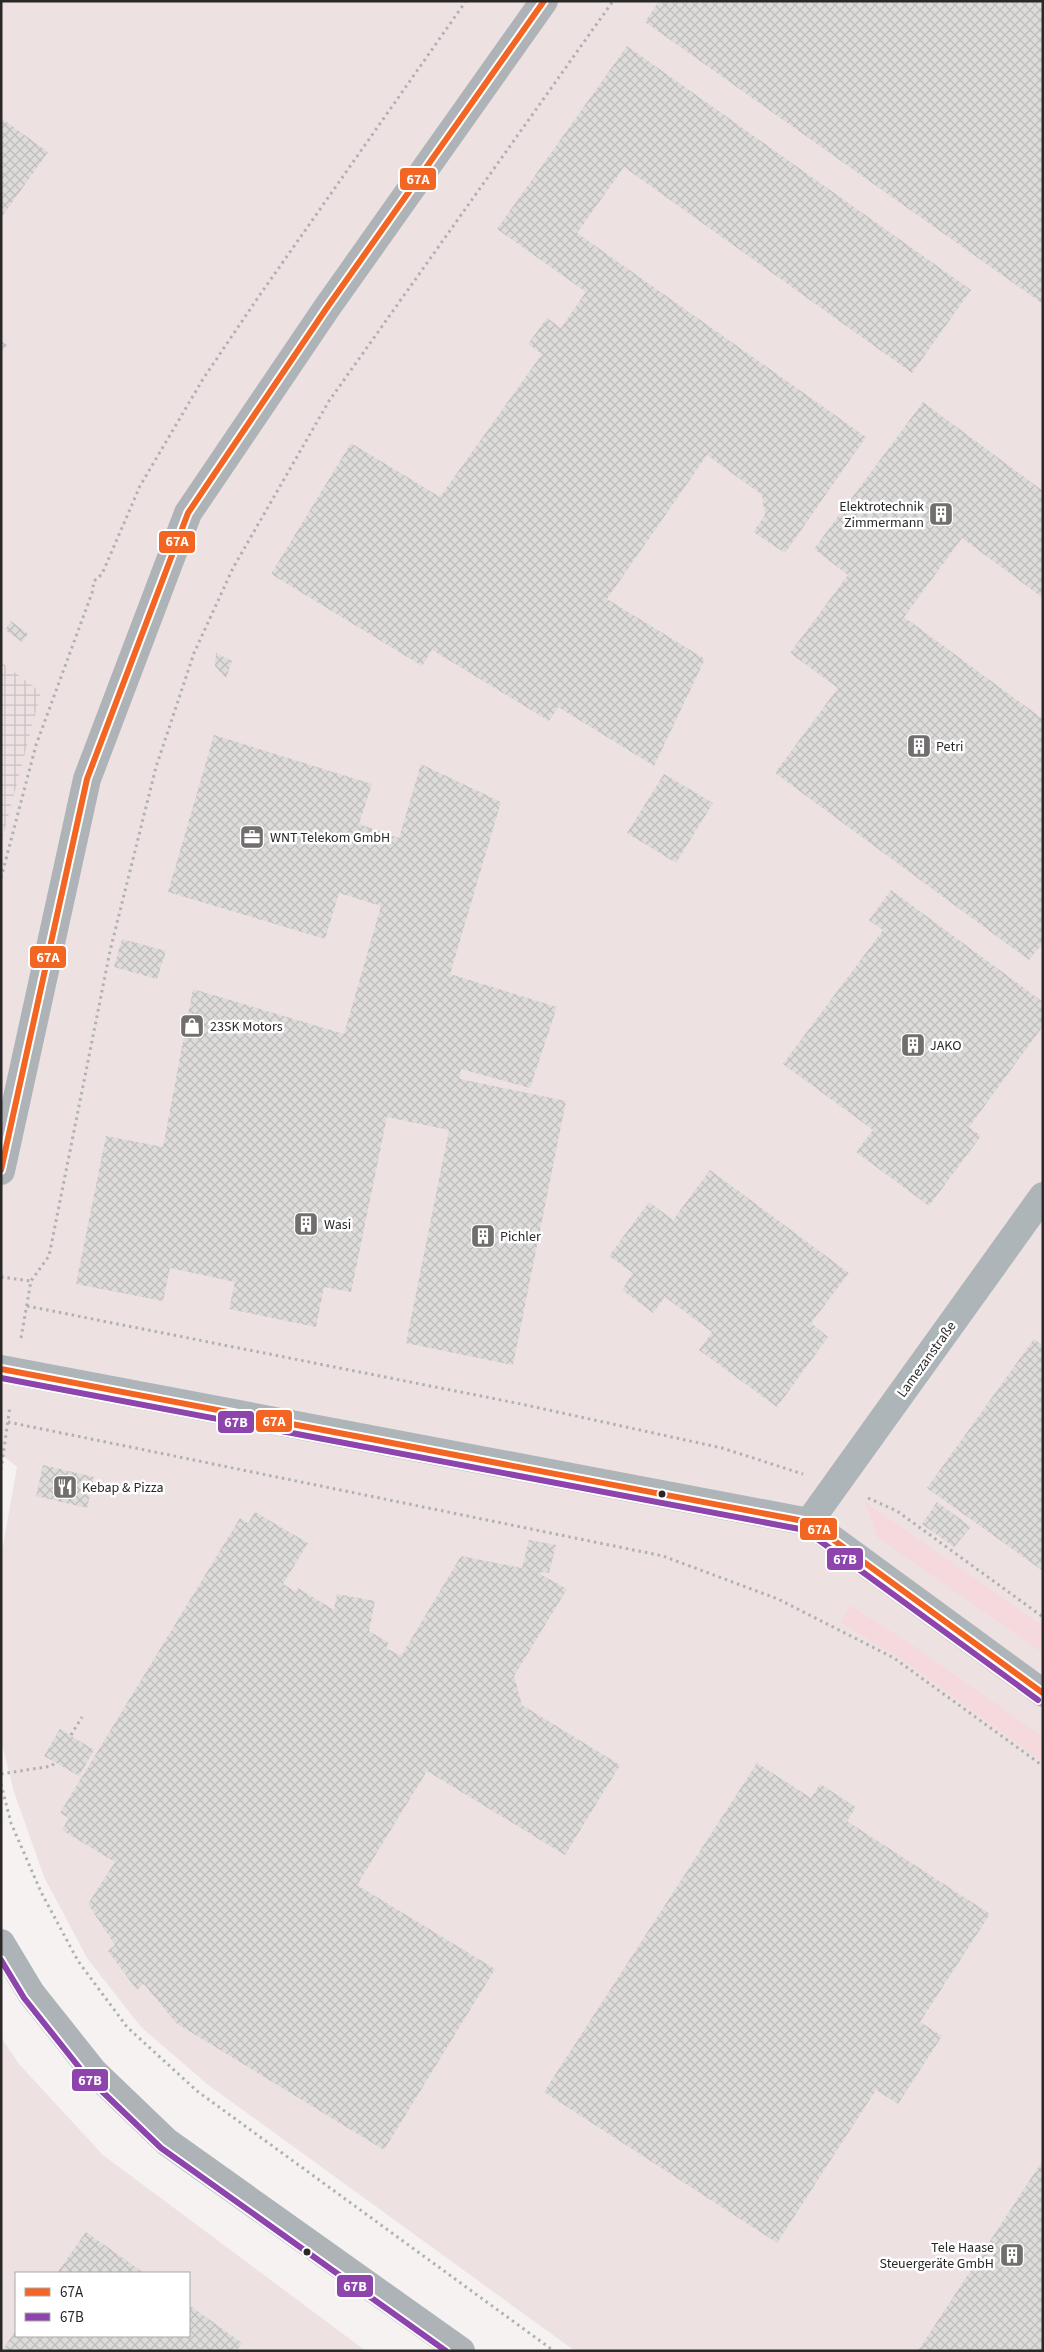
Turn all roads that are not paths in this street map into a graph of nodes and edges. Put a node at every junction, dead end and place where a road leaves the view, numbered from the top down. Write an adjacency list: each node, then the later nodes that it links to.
1 (544, 1): 2 (main road)
2 (1, 1171)
3 (1043, 1196): 5 (street, Lamezanstraße)
4 (8, 1370): 5 (street)
5 (809, 1522): 6 (street)
6 (1043, 1693)
7 (1, 1943): 8 (main road)
8 (452, 2348)

